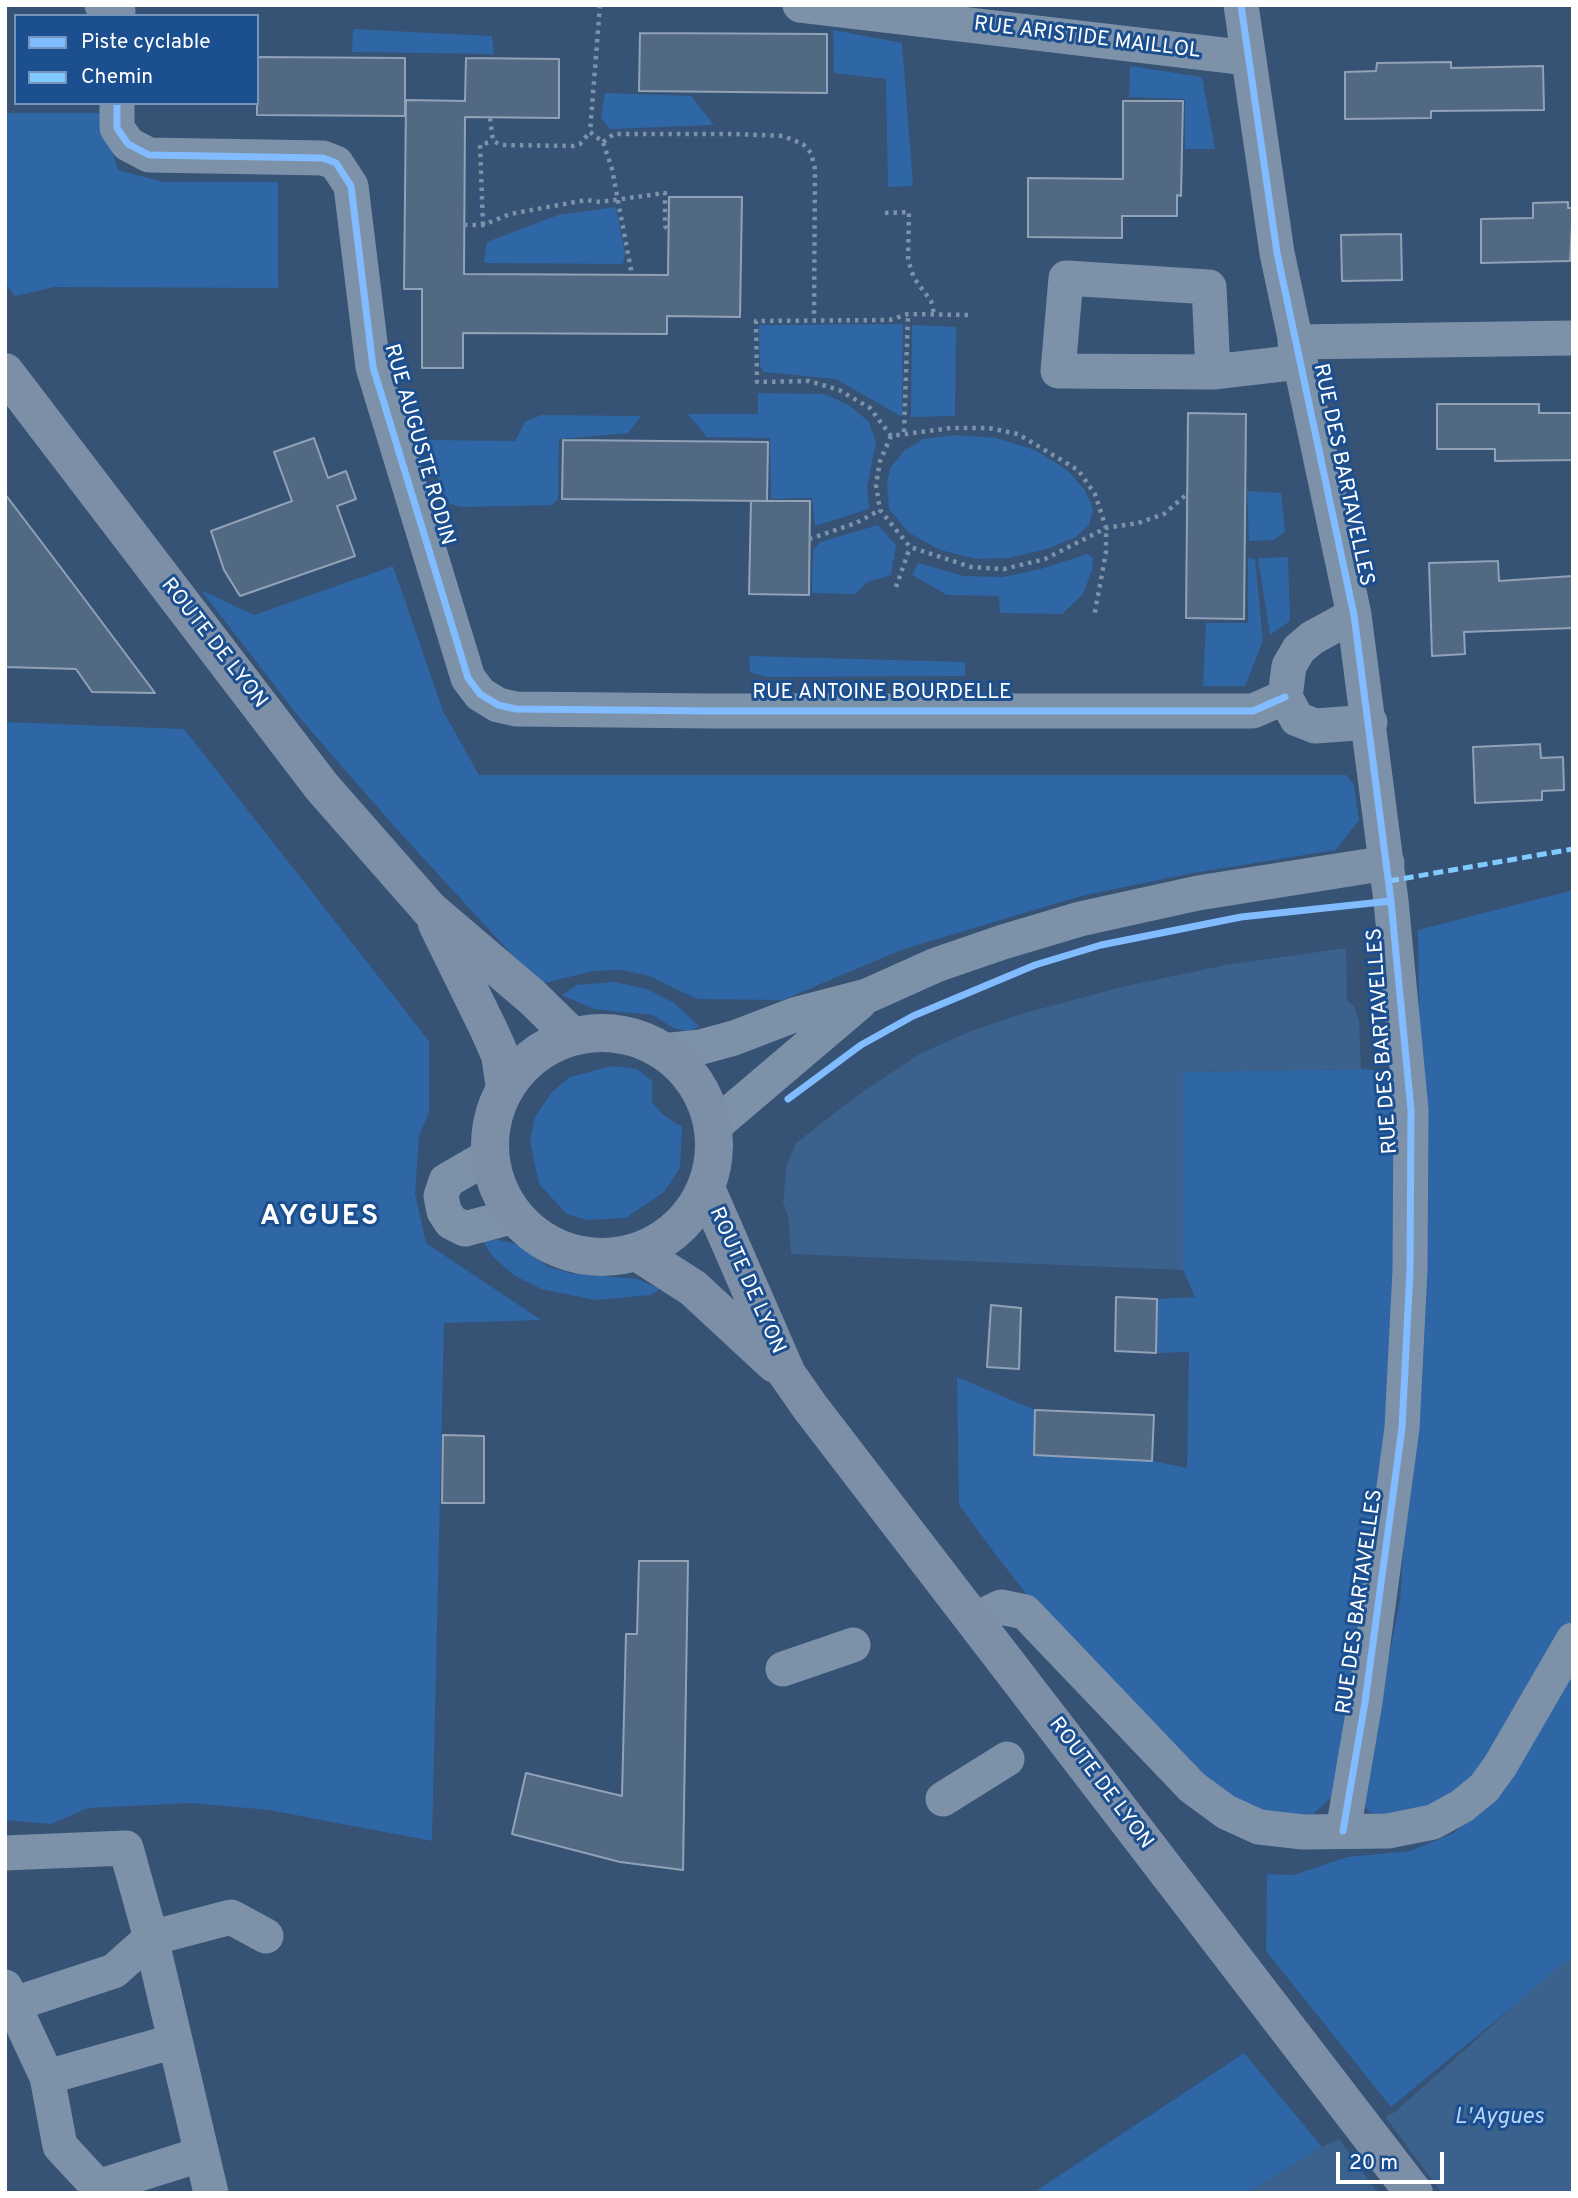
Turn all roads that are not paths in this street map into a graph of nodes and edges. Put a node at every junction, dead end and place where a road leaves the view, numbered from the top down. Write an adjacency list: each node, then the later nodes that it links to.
1 (800, 5): 3 (street, RUE ARISTIDE MAILLOL)
2 (1241, 5): 3 (street, RUE DES BARTAVELLES)
3 (1248, 58): 6 (street, RUE DES BARTAVELLES)
4 (117, 105): 10 (street, RUE AUGUSTE RODIN)
5 (1573, 338): 6 (street)
6 (1297, 352): 8 (street); 9 (street, RUE DES BARTAVELLES)
7 (5, 372): 14 (main road, ROUTE DE LYON)
8 (1213, 372): 8 (street)
9 (1354, 615): 11 (street); 12 (street, RUE DES BARTAVELLES)
10 (480, 694): 11 (street, RUE ANTOINE BOURDELLE)
11 (1285, 697): 12 (street)
12 (1370, 722): 13 (street, RUE DES BARTAVELLES)
13 (1387, 863): 15 (street); 31 (street, RUE DES BARTAVELLES)
14 (430, 910): 16 (main road, ROUTE DE LYON); 18 (main road, ROUTE DE LYON)
15 (867, 996): 17 (street); 19 (street)
16 (572, 1036): 17 (main road); 18 (main road)
17 (662, 1051): 19 (main road)
18 (505, 1088): 20 (main road)
19 (713, 1127): 21 (main road)
20 (489, 1156): 22 (main road); 22 (street)
21 (706, 1188): 23 (main road); 24 (main road, ROUTE DE LYON)
22 (514, 1216): 23 (main road)
23 (637, 1252): 24 (main road, ROUTE DE LYON)
24 (788, 1374): 25 (main road, ROUTE DE LYON)
25 (974, 1620): 31 (street); 41 (main road, ROUTE DE LYON)
26 (1573, 1640): 31 (street)
27 (853, 1645): 28 (street)
28 (783, 1669)
29 (1007, 1759): 30 (street)
30 (943, 1799)
31 (1343, 1831)
32 (5, 1853): 34 (street)
33 (266, 1936): 34 (street)
34 (151, 1938): 35 (street); 36 (street)
35 (10, 1995): 37 (street)
36 (175, 2040): 37 (street); 38 (street)
37 (47, 2077): 39 (street)
38 (202, 2154): 39 (street); 40 (street)
39 (99, 2190)
40 (211, 2193)
41 (1414, 2193)

